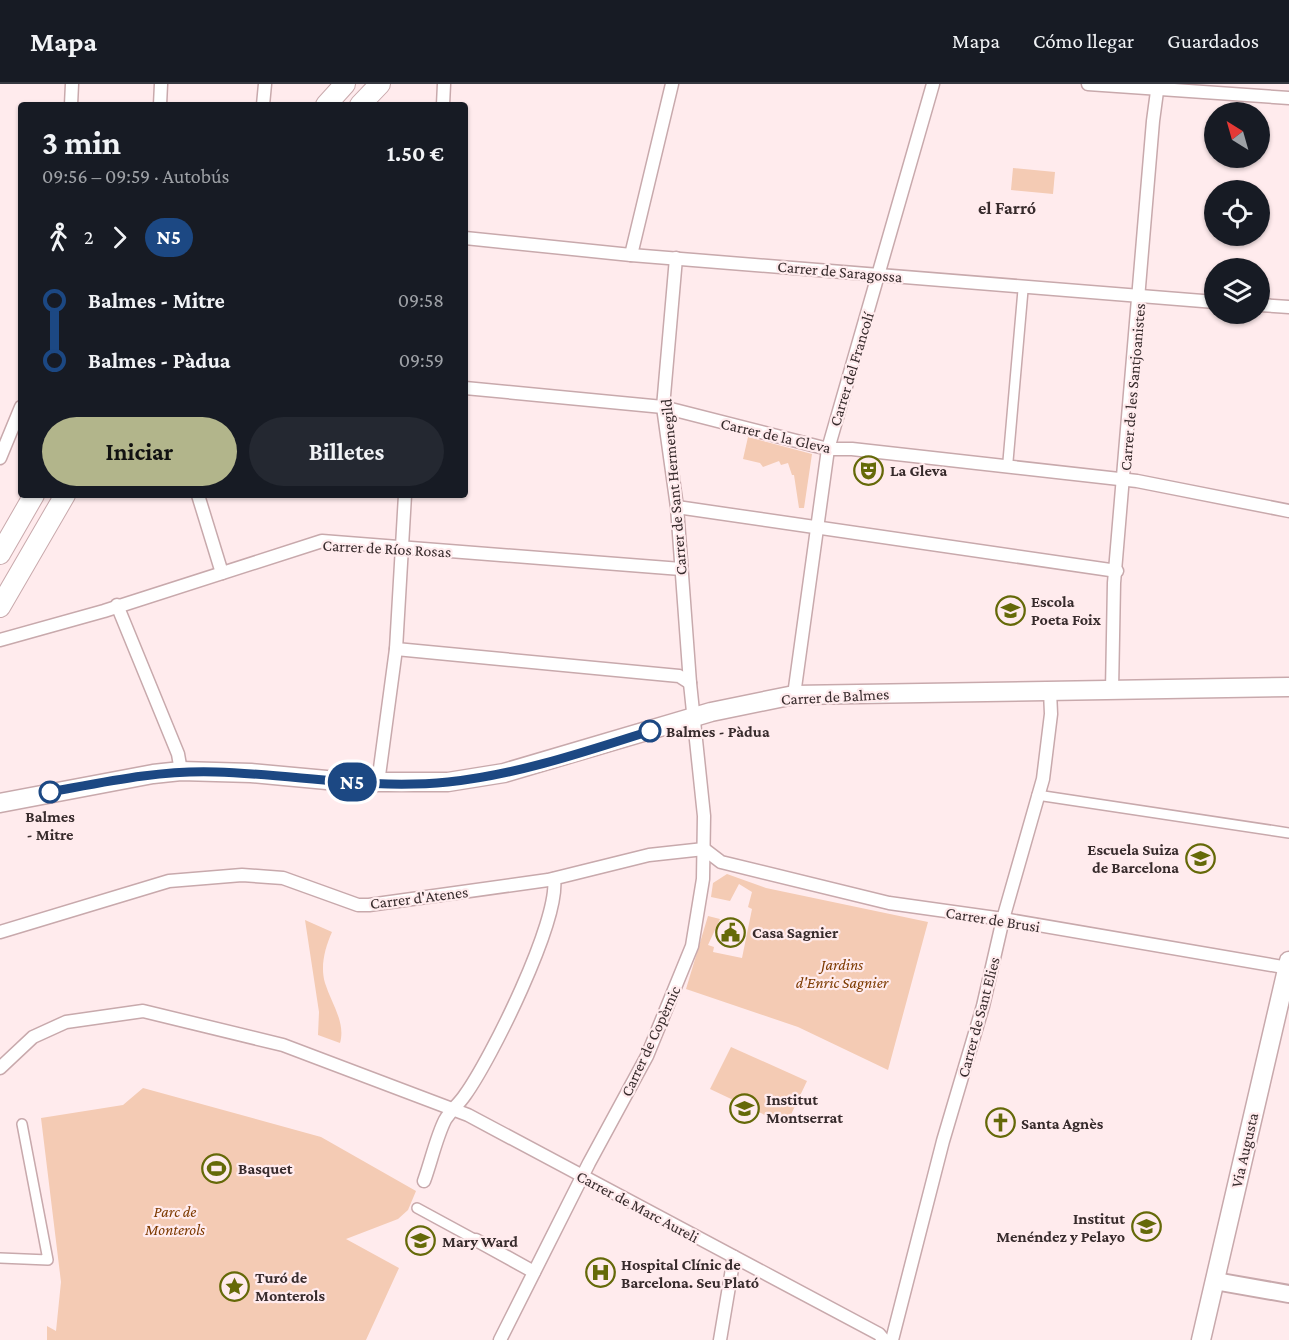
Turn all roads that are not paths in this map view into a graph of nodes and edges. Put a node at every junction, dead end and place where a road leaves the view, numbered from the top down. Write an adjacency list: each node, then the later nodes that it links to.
1 (72, 84): 12 (street)
2 (161, 84): 13 (street)
3 (265, 84): 14 (street)
4 (345, 84): 15 (main road)
5 (380, 84): 16 (main road)
6 (444, 84): 17 (street)
7 (672, 84): 19 (street)
8 (933, 84): 21 (street, Carrer del Francolí)
9 (1088, 84): 10 (street)
10 (1158, 86): 11 (street); 23 (street, Carrer de les Santjoanistes)
11 (1289, 98)
12 (71, 102)
13 (160, 102)
14 (263, 102)
15 (329, 102)
16 (363, 102)
17 (443, 102)
18 (468, 238): 19 (street, Carrer de Saragossa)
19 (631, 255): 20 (street, Carrer de Saragossa)
20 (676, 258): 21 (street, Carrer de Saragossa); 28 (street, Carrer de Sant Hermenegild)
21 (879, 275): 23 (street, Carrer de Saragossa); 30 (street, Carrer del Francolí)
22 (1023, 290): 32 (street)
23 (1139, 296): 24 (street, Carrer de Saragossa); 33 (street, Carrer de les Santjoanistes)
24 (1204, 301)
25 (1270, 306): 26 (street)
26 (1289, 307)
27 (468, 388): 28 (street, Carrer de la Gleva)
28 (663, 407): 30 (street, Carrer de la Gleva); 38 (street, Carrer de Sant Hermenegild)
29 (18, 414): 31 (street)
30 (828, 449): 33 (street, Carrer de la Gleva); 40 (street, Carrer del Francolí)
31 (0, 458)
32 (1008, 461)
33 (1124, 480): 39 (street, Carrer de la Gleva); 44 (street, Carrer de les Santjoanistes)
34 (32, 498): 42 (main road)
35 (63, 498): 47 (main road)
36 (199, 498): 45 (street)
37 (405, 498): 41 (street)
38 (677, 507): 40 (street); 43 (street, Carrer de Sant Hermenegild)
39 (1289, 511)
40 (815, 527): 44 (street); 54 (street, Carrer del Francolí)
41 (400, 547): 43 (street, Carrer de Ríos Rosas); 45 (street, Carrer de Ríos Rosas); 49 (street)
42 (0, 554)
43 (681, 569): 50 (street, Carrer de Sant Hermenegild)
44 (1117, 571): 52 (street, Carrer de les Santjoanistes)
45 (222, 573): 46 (street, Carrer de Ríos Rosas)
46 (117, 604): 48 (street, Carrer de Ríos Rosas); 56 (street)
47 (0, 606)
48 (0, 640)
49 (396, 649): 50 (street); 57 (street)
50 (690, 683): 55 (street, Carrer de Sant Hermenegild)
51 (1289, 687): 52 (main road, Carrer de Balmes)
52 (1112, 690): 53 (main road, Carrer de Balmes)
53 (1050, 691): 54 (main road, Carrer de Balmes); 58 (street, Carrer de Sant Elies)
54 (794, 695): 55 (main road, Carrer de Balmes)
55 (694, 717): 57 (main road, Carrer de Balmes); 61 (street, Carrer de Copèrnic)
56 (181, 771): 57 (main road, Carrer de Balmes); 59 (main road, Carrer de Balmes)
57 (378, 783)
58 (1037, 795): 60 (street); 63 (street, Carrer de Sant Elies)
59 (0, 803)
60 (1289, 833)
61 (704, 849): 62 (street, Carrer d'Atenes); 63 (street, Carrer de Brusi); 69 (street, Carrer de Copèrnic)
62 (554, 879): 64 (street, Carrer d'Atenes); 67 (street)
63 (1003, 919): 65 (street, Carrer de Brusi); 81 (street, Carrer de Sant Elies)
64 (0, 932)
65 (1288, 966): 76 (main road, Via Augusta)
66 (0, 1068): 67 (street, Carrer de Marc Aureli)
67 (453, 1108): 69 (street, Carrer de Marc Aureli); 70 (street)
68 (22, 1124): 74 (street)
69 (582, 1178): 73 (street, Carrer de Marc Aureli); 75 (street, Carrer de Copèrnic)
70 (424, 1181)
71 (417, 1208): 72 (street)
72 (476, 1240): 75 (street)
73 (734, 1257): 79 (street); 80 (street, Carrer de Marc Aureli)
74 (0, 1258)
75 (534, 1272): 78 (street, Carrer de Copèrnic)
76 (1215, 1281): 77 (street); 82 (main road, Via Augusta)
77 (1289, 1294)
78 (500, 1340)
79 (720, 1340)
80 (884, 1340)
81 (892, 1340)
82 (1201, 1340)

